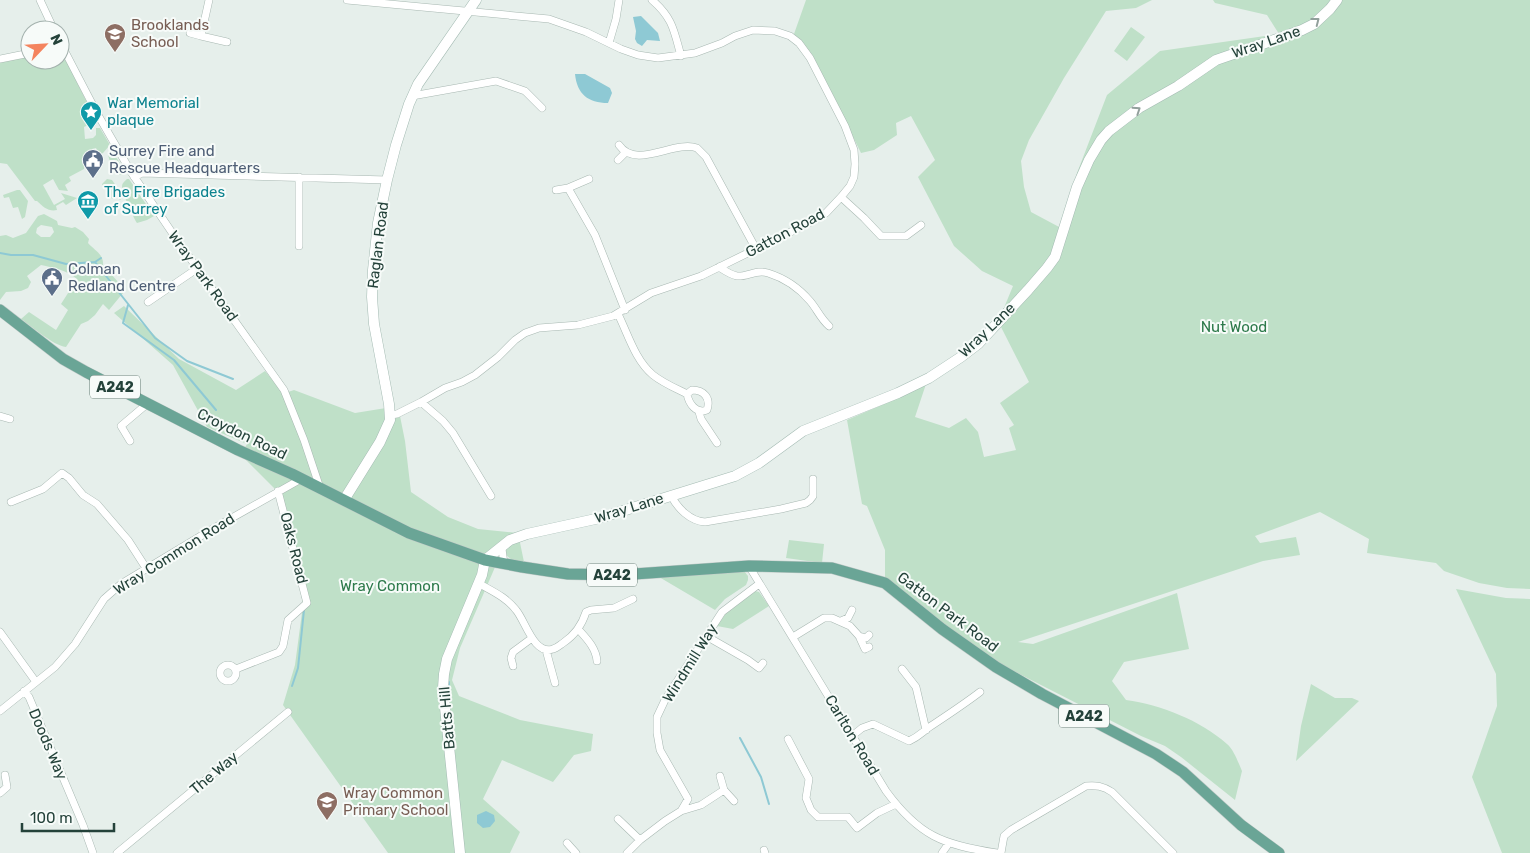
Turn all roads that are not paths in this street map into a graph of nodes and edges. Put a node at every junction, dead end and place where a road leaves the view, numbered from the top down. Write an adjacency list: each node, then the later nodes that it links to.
1 (40, 0): 9 (street)
2 (209, 0): 11 (street)
3 (347, 0): 8 (street, Gatton Road)
4 (476, 0): 8 (street, Raglan Road)
5 (619, 0): 13 (street)
6 (652, 0): 15 (street)
7 (1337, 0): 52 (street, Wray Lane, one-way to 7)
8 (469, 10): 13 (street, Gatton Road); 18 (street, Raglan Road)
9 (49, 20)
10 (190, 33): 11 (street)
11 (202, 36): 12 (street)
12 (227, 42)
13 (609, 43): 15 (street, Gatton Road)
14 (20, 55): 16 (street)
15 (681, 56): 29 (street, Gatton Road)
16 (0, 58)
17 (70, 63): 23 (street, Wray Park Road)
18 (412, 96): 19 (street); 26 (street, Raglan Road)
19 (542, 108)
20 (619, 145): 21 (street)
21 (625, 153): 22 (street); 32 (street)
22 (618, 160)
23 (134, 177): 24 (street); 34 (street, Wray Park Road)
24 (299, 177): 26 (street); 31 (street)
25 (590, 179): 27 (street)
26 (387, 180): 43 (street, Raglan Road)
27 (568, 188): 28 (street); 37 (street)
28 (556, 190)
29 (841, 197): 30 (street); 32 (street, Gatton Road)
30 (921, 225)
31 (299, 246)
32 (756, 249): 33 (street, Gatton Road)
33 (720, 267): 37 (street, Gatton Road); 38 (street)
34 (198, 268): 35 (street); 50 (street, Wray Park Road)
35 (148, 302)
36 (0, 310): 41 (main road, Croydon Road / A242)
37 (622, 312): 39 (street); 40 (street, Gatton Road)
38 (829, 326)
39 (687, 394): 42 (street); 42 (street)
40 (421, 402): 43 (street, Gatton Road); 53 (street)
41 (147, 404): 46 (street); 48 (main road, Croydon Road / A242)
42 (699, 412): 47 (street)
43 (391, 415): 54 (street)
44 (0, 416): 45 (street)
45 (10, 419)
46 (130, 441)
47 (717, 443)
48 (301, 478): 50 (main road, Croydon Road / A242); 51 (street, Wray Common Road)
49 (814, 479): 52 (street)
50 (320, 488): 54 (main road, Croydon Road / A242)
51 (278, 491): 60 (street, Wray Common Road); 77 (street, Oaks Road)
52 (671, 495): 56 (street, Wray Lane)
53 (491, 496)
54 (344, 500): 57 (main road, Croydon Road / A242)
55 (11, 502): 60 (street)
56 (504, 543): 57 (street, Wray Lane); 58 (street)
57 (485, 560): 58 (main road, Gatton Park Road / A242); 61 (street, Batts Hill)
58 (504, 564): 59 (main road, Gatton Park Road / A242)
59 (749, 566): 62 (street, Carlton Road); 111 (main road, Gatton Park Road / A242)
60 (146, 568): 80 (street, Wray Common Road)
61 (478, 583): 72 (street); 104 (street, Batts Hill)
62 (759, 584): 69 (street, Windmill Way); 71 (street, Carlton Road)
63 (633, 599): 66 (street)
64 (852, 610): 65 (street)
65 (841, 621): 70 (street); 71 (street)
66 (578, 629): 74 (street); 75 (street)
67 (0, 632): 80 (street)
68 (869, 635): 70 (street)
69 (706, 636): 78 (street); 93 (street, Windmill Way)
70 (859, 636): 73 (street)
71 (793, 637): 87 (street, Carlton Road)
72 (532, 638): 74 (street); 76 (street)
73 (869, 647)
74 (546, 650): 81 (street)
75 (597, 662)
76 (513, 666)
77 (236, 669)
78 (759, 669)
79 (902, 669): 86 (street)
80 (36, 682): 82 (street, Wray Common Road)
81 (555, 684)
82 (24, 691): 84 (street, Wray Common Road); 102 (street, Doods Way)
83 (980, 692): 86 (street)
84 (0, 711)
85 (288, 712): 103 (street, The Way)
86 (926, 730): 87 (street)
87 (852, 736): 95 (street, Carlton Road)
88 (788, 739): 95 (street)
89 (5, 775): 92 (street)
90 (720, 776): 91 (street)
91 (724, 790): 94 (street); 96 (street)
92 (0, 793)
93 (688, 799): 96 (street); 97 (street)
94 (734, 801)
95 (896, 804): 101 (street, Carlton Road)
96 (701, 805): 97 (street)
97 (681, 811): 99 (street)
98 (618, 819): 99 (street)
99 (640, 840): 106 (street)
100 (566, 843): 105 (street)
101 (949, 843): 107 (street); 108 (street, Carlton Road)
102 (93, 853)
103 (117, 853)
104 (460, 853)
105 (576, 853)
106 (628, 853)
107 (942, 853)
108 (997, 853)
109 (1002, 853): 110 (street)
110 (1172, 853)
111 (1279, 853)

